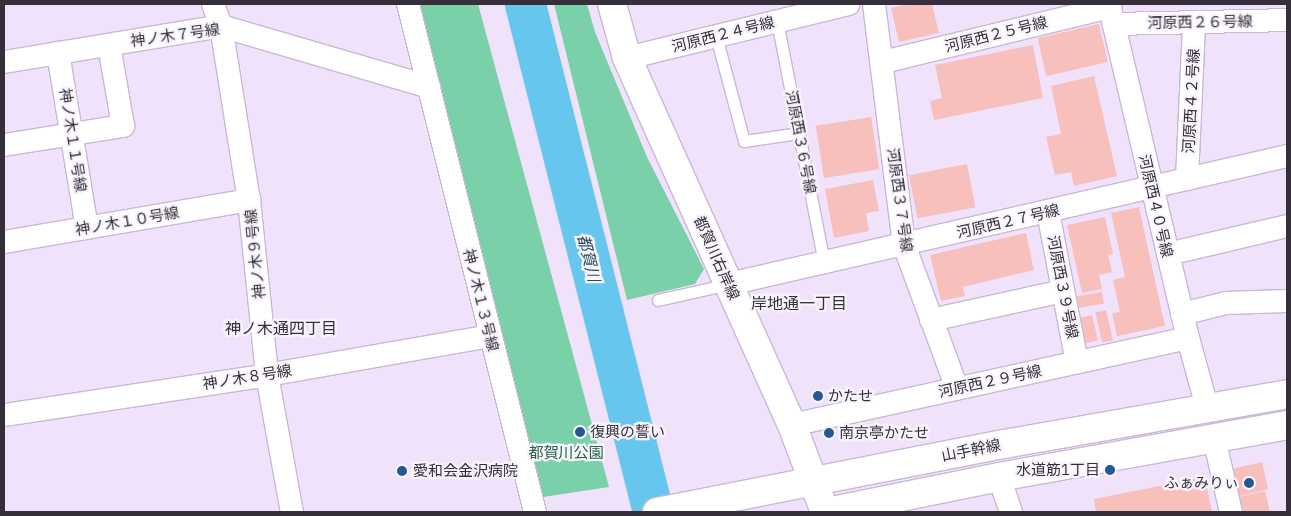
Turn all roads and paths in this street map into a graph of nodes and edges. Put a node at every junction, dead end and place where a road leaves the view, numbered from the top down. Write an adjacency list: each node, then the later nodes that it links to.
1 (213, 4): 11 (street, 神ノ木９号線)
2 (408, 4): 18 (street, 神ノ木１３号線)
3 (612, 4): 15 (main road, 都賀川右岸線)
4 (848, 4): 6 (street, 河原西２４号線)
5 (874, 4): 17 (street, 河原西３７号線)
6 (824, 6): 9 (street, 河原西２４号線)
7 (1111, 12): 10 (street, 河原西２６号線); 17 (street, 河原西２５号線); 24 (street, 河原西４０号線)
8 (1287, 20): 10 (street, 河原西２６号線)
9 (777, 21): 12 (street, 河原西２４号線); 19 (lane, 河原西３６号線)
10 (1194, 22): 23 (street, 河原西４２号線)
11 (221, 26): 13 (street, 神ノ木７号線); 18 (street, 神ノ木７号線); 25 (street, 神ノ木９号線)
12 (716, 36): 15 (street, 河原西２４号線); 19 (lane)
13 (109, 44): 14 (street, 神ノ木７号線); 20 (street)
14 (58, 53): 16 (street, 神ノ木７号線); 20 (street, 神ノ木１１号線)
15 (627, 58): 33 (main road, 都賀川右岸線)
16 (4, 62)
17 (883, 62): 30 (street, 河原西３７号線)
18 (429, 87): 39 (street, 神ノ木１３号線)
19 (799, 133): 32 (lane, 河原西３６号線)
20 (72, 134): 21 (street); 28 (street, 神ノ木１１号線)
21 (4, 145)
22 (1287, 156): 23 (street, 河原西２７号線)
23 (1188, 179): 24 (street, 河原西２７号線)
24 (1152, 188): 26 (street, 河原西２７号線); 31 (street, 河原西４０号線)
25 (249, 200): 28 (street, 神ノ木１０号線); 42 (street, 神ノ木９号線)
26 (1048, 212): 30 (street, 河原西２７号線); 34 (street, 河原西３９号線)
27 (1287, 226): 31 (street)
28 (87, 228): 29 (street, 神ノ木１０号線)
29 (4, 242)
30 (904, 245): 32 (street, 河原西２７号線); 38 (street, 河原西３７号線)
31 (1168, 254): 37 (street, 河原西４０号線)
32 (824, 263): 33 (street, 河原西２７号線)
33 (729, 284): 35 (lane); 47 (main road, 都賀川右岸線)
34 (1063, 291): 38 (street); 41 (street, 河原西３９号線)
35 (658, 300)
36 (1287, 301): 37 (street)
37 (1182, 314): 40 (street, 河原西４０号線)
38 (931, 320): 43 (street, 河原西３７号線)
39 (490, 336): 42 (street, 神ノ木８号線); 53 (street, 神ノ木１３号線)
40 (1188, 338): 41 (street, 河原西２９号線); 45 (street, 河原西４０号線)
41 (1077, 362): 43 (street, 河原西２９号線)
42 (267, 374): 46 (street, 神ノ木８号線); 52 (street, 神ノ木９号線)
43 (957, 388): 47 (street, 河原西２９号線)
44 (1287, 394): 45 (main road, 山手幹線)
45 (1207, 407): 51 (main road, 山手幹線)
46 (4, 415)
47 (792, 425): 51 (main road, 都賀川右岸線)
48 (1287, 425): 49 (main road)
49 (1214, 438): 50 (main road); 57 (street)
50 (999, 477): 55 (main road); 56 (street)
51 (812, 480): 54 (main road, 山手幹線); 55 (main road, 都賀川右岸線)
52 (292, 512)
53 (535, 512)
54 (657, 512)
55 (826, 512)
56 (1011, 512)
57 (1231, 512)

